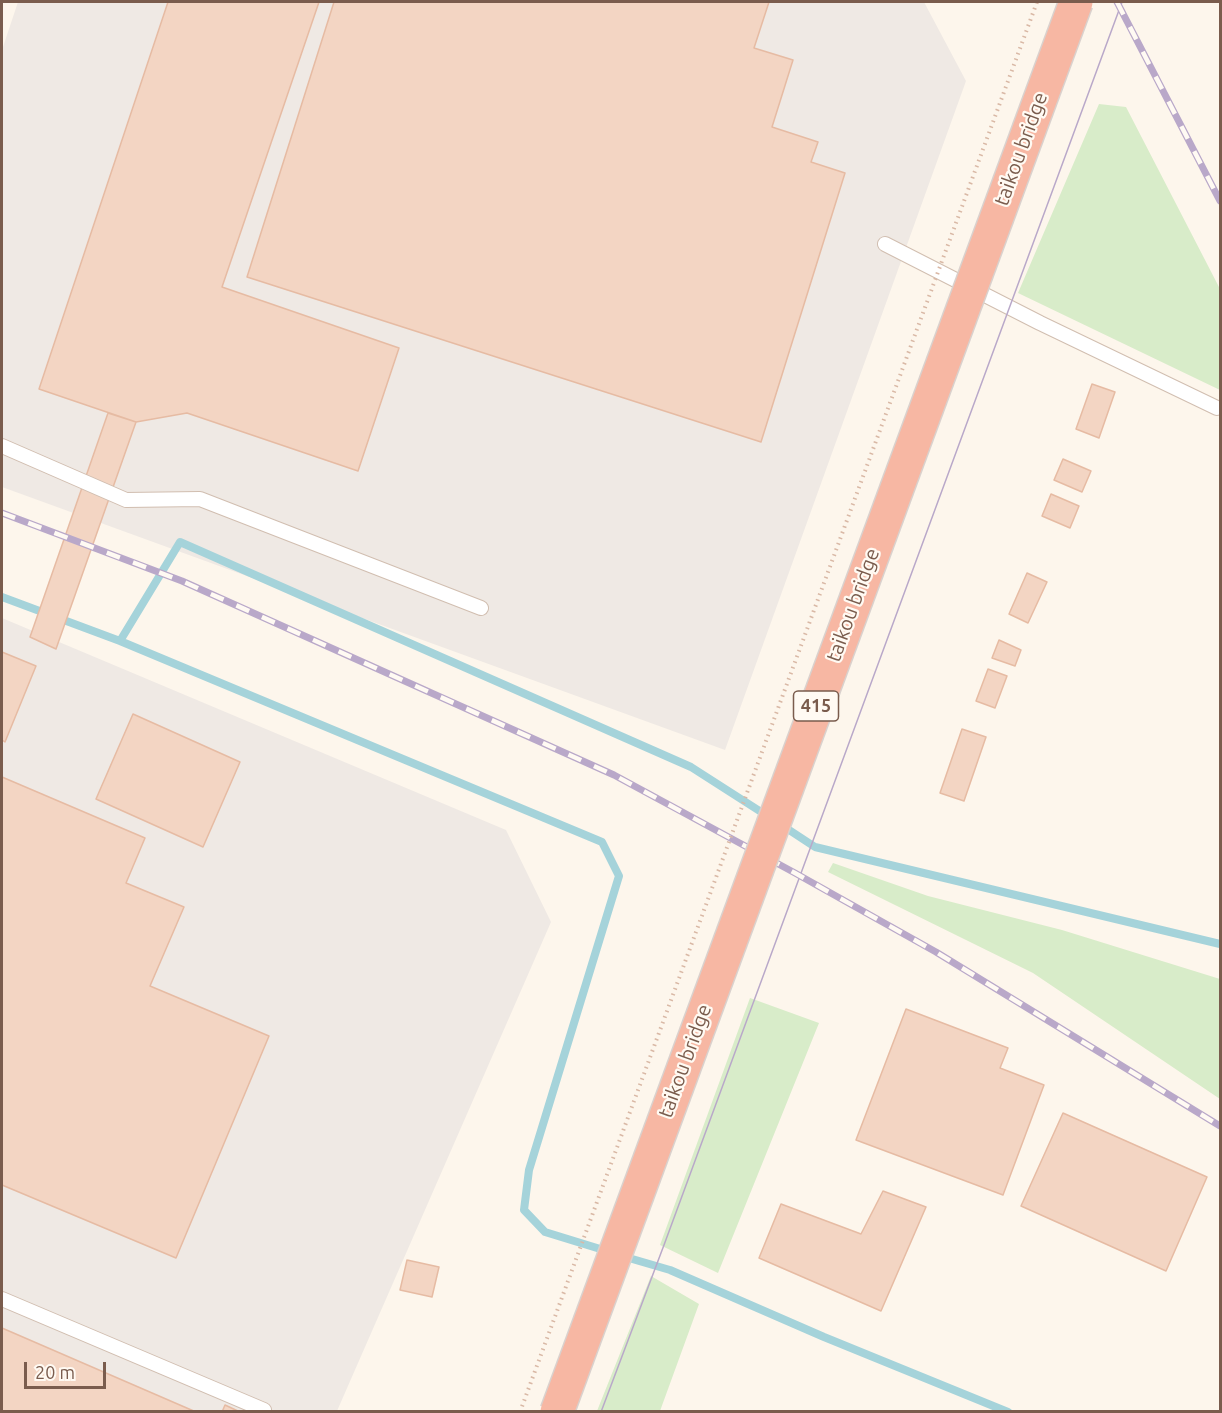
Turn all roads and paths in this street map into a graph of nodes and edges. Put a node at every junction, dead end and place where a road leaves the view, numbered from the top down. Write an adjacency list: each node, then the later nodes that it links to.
1 (1037, 2): 9 (path, bridge)
2 (1076, 2): 10 (highway, taikou bridge / 415, bridge)
3 (885, 244): 4 (lane)
4 (1217, 408)
5 (2, 446): 6 (lane)
6 (481, 609)
7 (2, 1299): 8 (lane)
8 (264, 1410)
9 (520, 1412)
10 (556, 1412)

